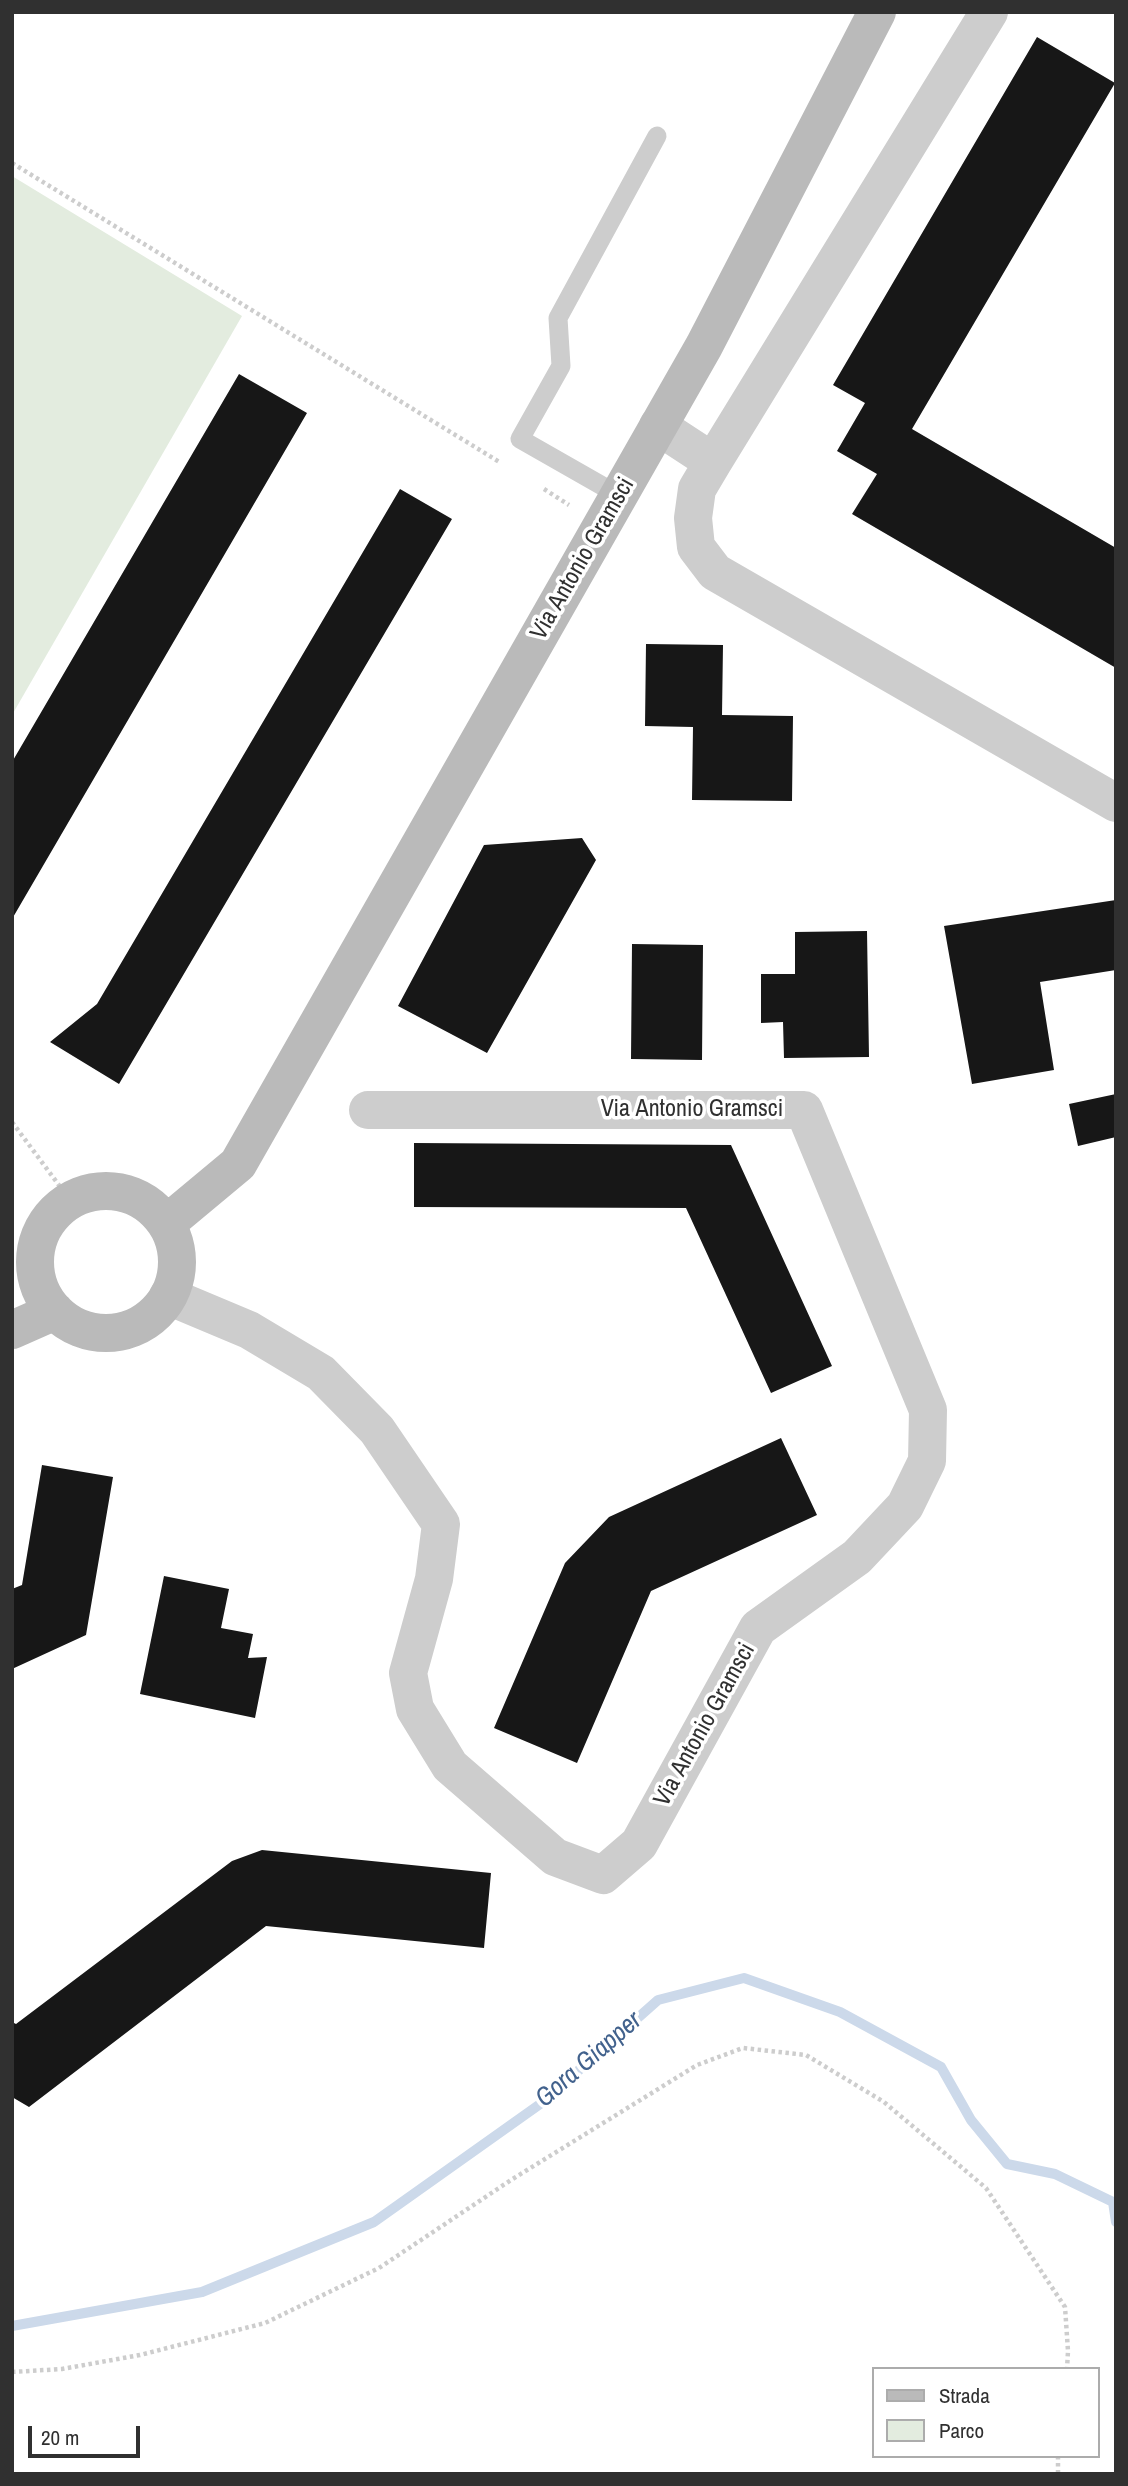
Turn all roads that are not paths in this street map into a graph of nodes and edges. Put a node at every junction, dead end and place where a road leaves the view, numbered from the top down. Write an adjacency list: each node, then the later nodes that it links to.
1 (877, 12): 4 (street, Via Antonio Gramsci)
2 (989, 12): 5 (street)
3 (657, 136): 6 (lane)
4 (658, 426): 5 (street); 6 (street, Via Antonio Gramsci)
5 (713, 461): 7 (street)
6 (611, 510): 9 (street, Via Antonio Gramsci)
7 (1116, 803)
8 (368, 1110): 10 (street, Via Antonio Gramsci)
9 (166, 1224): 10 (street); 11 (street)
10 (169, 1296): 11 (street)
11 (55, 1311): 12 (street)
12 (12, 1330)

